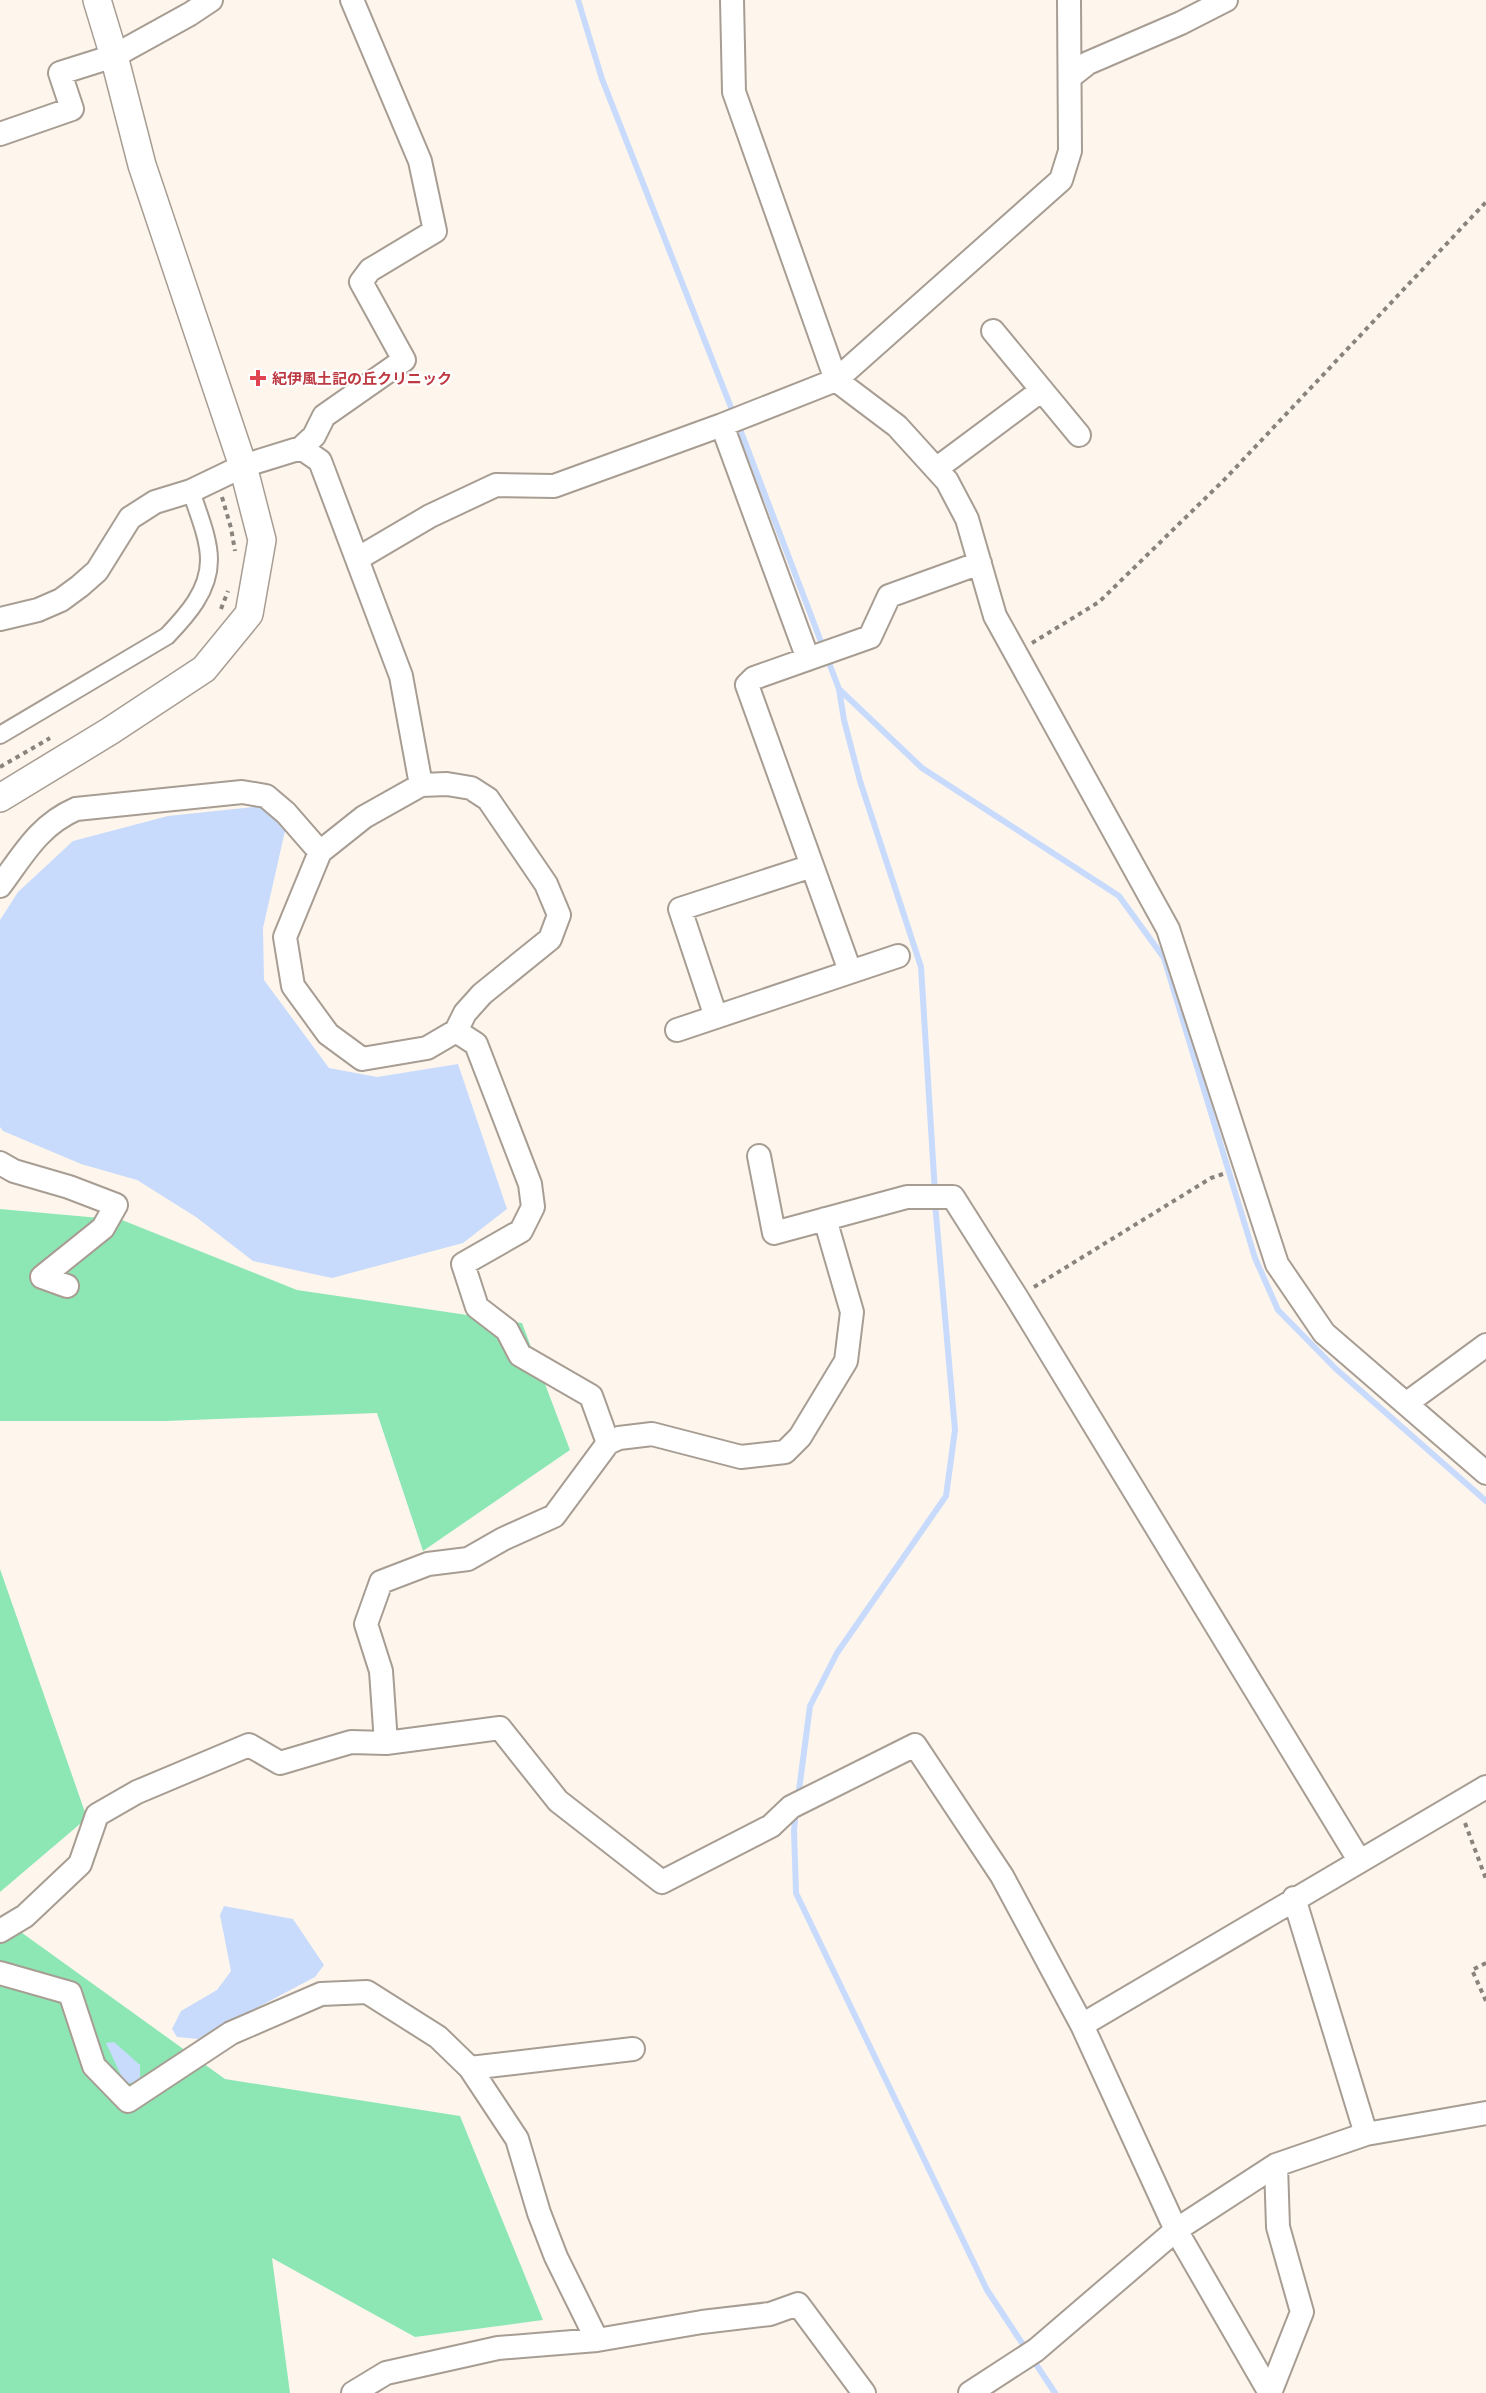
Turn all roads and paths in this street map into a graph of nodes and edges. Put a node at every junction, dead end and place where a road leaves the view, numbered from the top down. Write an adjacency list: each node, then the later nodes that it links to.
1 (97, 0): 7 (street)
2 (211, 0): 7 (street)
3 (352, 0): 16 (street)
4 (732, 0): 12 (street)
5 (1069, 0): 8 (street)
6 (1226, 0): 8 (street)
7 (114, 56): 9 (street); 17 (street)
8 (1070, 77): 12 (street)
9 (0, 134)
10 (1486, 202): 23 (path)
11 (993, 331): 13 (street)
12 (836, 380): 14 (street); 18 (street)
13 (1042, 390): 15 (street); 18 (street)
14 (722, 425): 20 (street); 24 (street)
15 (1079, 435)
16 (301, 448): 17 (street); 20 (street)
17 (243, 466): 19 (street); 27 (street)
18 (936, 469): 21 (street)
19 (191, 492): 22 (street); 25 (street)
20 (357, 559): 26 (street)
21 (980, 562): 23 (street); 24 (street)
22 (0, 619)
23 (1016, 652): 43 (street)
24 (808, 659): 29 (street)
25 (0, 735)
26 (421, 785): 28 (street); 35 (street)
27 (0, 798)
28 (320, 852): 30 (street); 35 (street)
29 (812, 866): 32 (street); 33 (street)
30 (0, 886)
31 (898, 956): 32 (street)
32 (850, 972): 33 (street)
33 (716, 1017): 34 (street)
34 (677, 1030)
35 (456, 1031): 44 (street)
36 (759, 1156): 39 (street)
37 (0, 1163): 40 (street)
38 (1211, 1178): 41 (path)
39 (825, 1219): 41 (street); 44 (street)
40 (67, 1286)
41 (1017, 1298): 49 (street)
42 (1486, 1345): 43 (street)
43 (1407, 1403): 45 (street)
44 (608, 1443): 46 (street)
45 (1486, 1473)
46 (386, 1743): 52 (street); 56 (street)
47 (1486, 1786): 48 (street)
48 (1457, 1803): 49 (street); 50 (path)
49 (1359, 1860): 51 (street)
50 (1486, 1879)
51 (1294, 1898): 56 (street); 60 (street)
52 (0, 1930)
53 (1486, 1963): 55 (path)
54 (0, 1973): 58 (street)
55 (1486, 2001)
56 (1082, 2025): 62 (street)
57 (633, 2049): 58 (street)
58 (470, 2068): 63 (street)
59 (1486, 2113): 60 (street)
60 (1366, 2134): 61 (street)
61 (1276, 2165): 62 (street); 67 (street)
62 (1176, 2229): 66 (street); 67 (street)
63 (597, 2340): 64 (street); 65 (street)
64 (353, 2393)
65 (864, 2393)
66 (970, 2393)
67 (1270, 2393)

